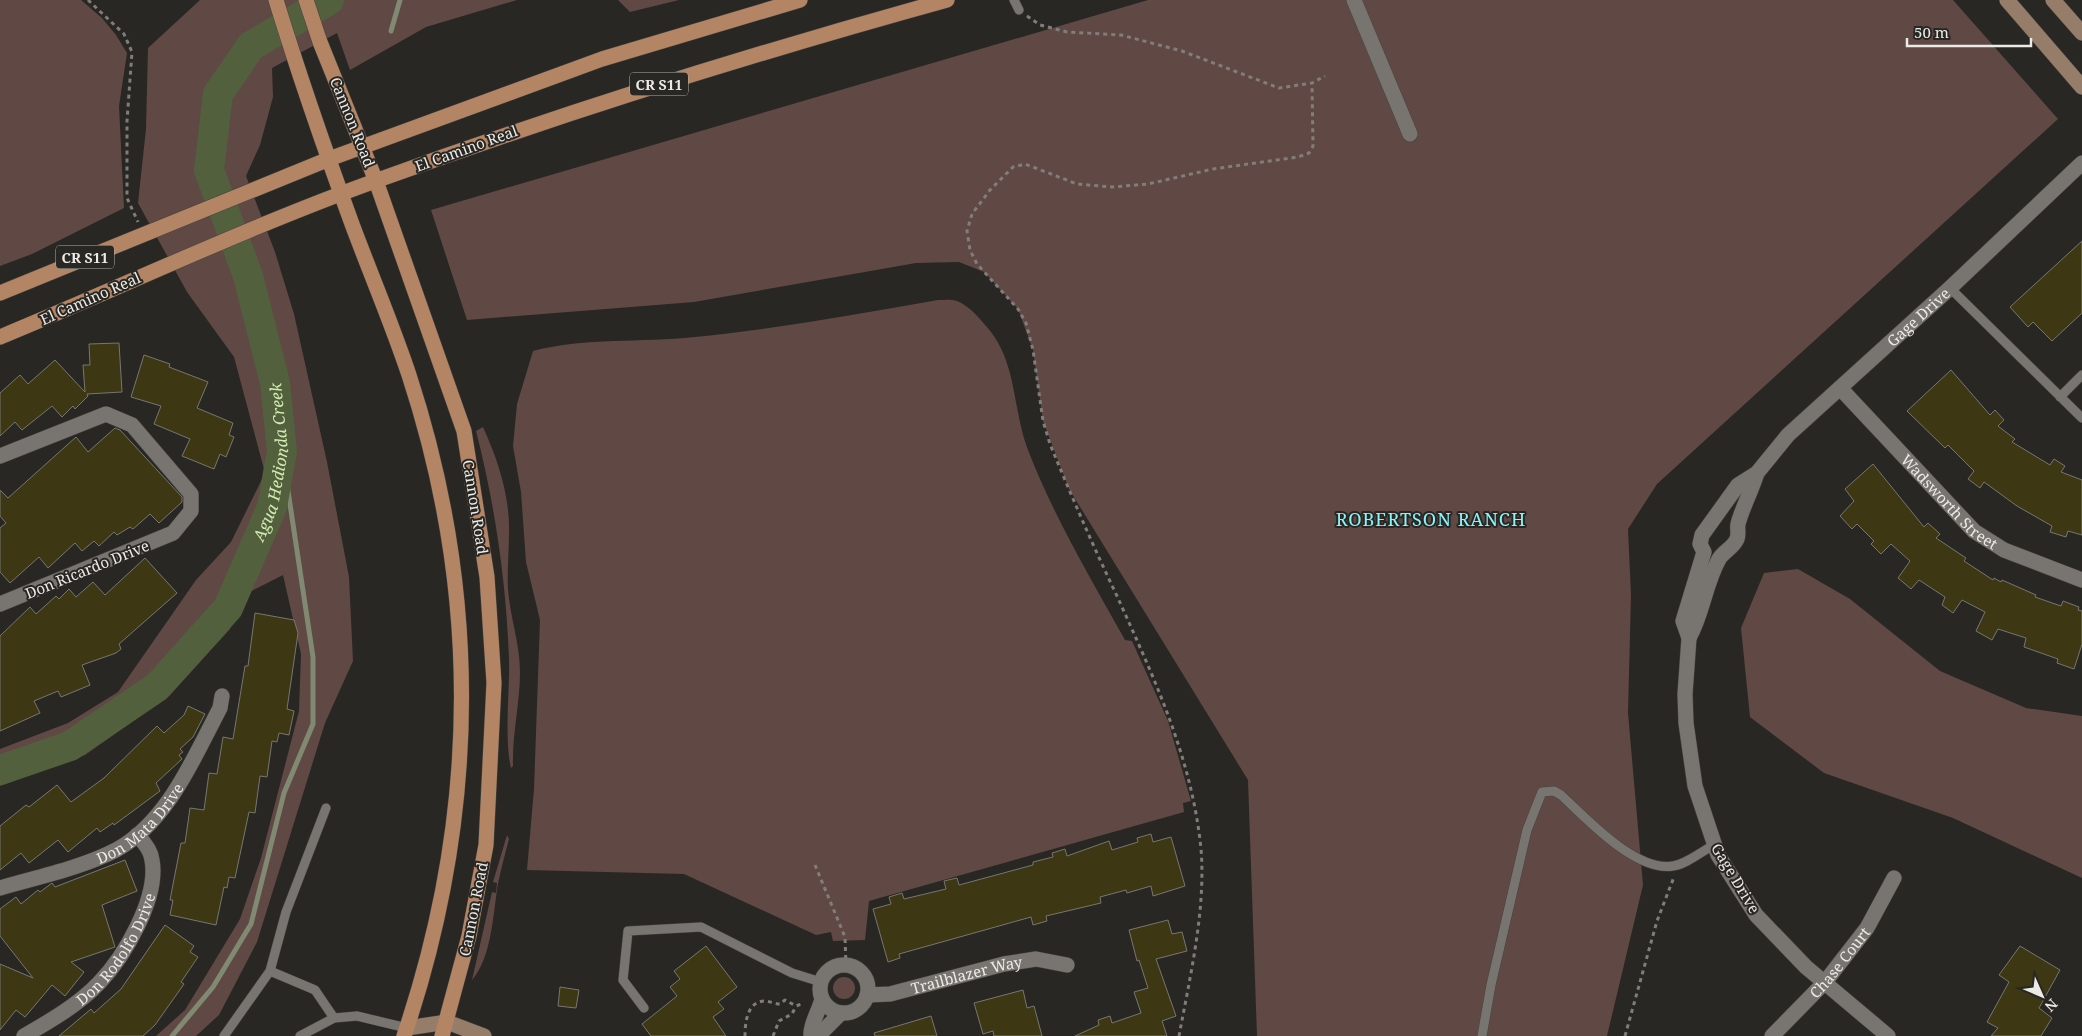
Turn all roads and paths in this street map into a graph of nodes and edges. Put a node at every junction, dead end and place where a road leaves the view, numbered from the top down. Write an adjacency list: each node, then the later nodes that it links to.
1 (88, 0): 21 (path)
2 (276, 0): 17 (main road, Cannon Road)
3 (306, 0): 16 (main road, Cannon Road)
4 (800, 0): 16 (main road, CR S11)
5 (947, 0): 19 (main road, El Camino Real / CR S11)
6 (1014, 0): 10 (lane)
7 (1354, 0): 15 (street)
8 (2007, 0): 14 (street)
9 (2053, 0): 11 (street)
10 (1019, 10): 13 (path)
11 (2082, 33)
12 (1325, 76): 13 (path)
13 (1312, 83): 65 (path)
14 (2082, 87)
15 (1410, 134)
16 (363, 147): 17 (main road, CR S11); 19 (main road, Cannon Road)
17 (329, 159): 20 (main road, Cannon Road); 21 (main road, CR S11)
18 (2082, 163): 22 (street, Gage Drive)
19 (376, 181): 20 (main road, El Camino Real / CR S11); 56 (main road, Cannon Road)
20 (342, 195): 24 (main road, El Camino Real / CR S11); 57 (main road, Cannon Road)
21 (143, 234): 23 (main road, CR S11)
22 (1950, 288): 26 (street, Gage Drive); 27 (lane)
23 (0, 293)
24 (0, 337)
25 (2082, 375): 27 (lane)
26 (1840, 388): 30 (street, Gage Drive); 33 (street, Wadsworth Street)
27 (2060, 396): 28 (lane)
28 (2082, 418)
29 (0, 456): 34 (street, Don Ricardo Drive)
30 (1757, 473): 31 (street, Gage Drive); 32 (street, Gage Drive)
31 (1704, 552): 32 (street); 35 (street, Gage Drive)
32 (1720, 558): 35 (street, Gage Drive)
33 (2082, 580)
34 (0, 604)
35 (1689, 638): 39 (street, Gage Drive)
36 (222, 696): 38 (street, Don Mata Drive)
37 (326, 808): 46 (lane)
38 (137, 835): 43 (street, Don Mata Drive); 58 (street, Don Rodolfo Drive)
39 (1714, 844): 40 (lane); 48 (street, Gage Drive)
40 (1683, 862): 66 (lane); 67 (path)
41 (815, 865): 44 (path)
42 (1894, 878): 48 (street, Chase Court)
43 (0, 888)
44 (846, 965): 47 (street); 49 (street)
45 (1067, 965): 49 (street, Trailblazer Way)
46 (270, 971): 55 (lane); 59 (lane)
47 (821, 982): 50 (street); 53 (lane)
48 (1825, 982): 68 (street, Chase Court); 69 (street, Gage Drive)
49 (867, 995): 54 (street)
50 (822, 999): 54 (street); 64 (street)
51 (805, 1003): 52 (path)
52 (796, 1006): 62 (path); 63 (path)
53 (644, 1008)
54 (841, 1013): 64 (street)
55 (334, 1018): 57 (lane); 60 (lane)
56 (445, 1029): 57 (street); 61 (street)
57 (410, 1033)
58 (24, 1036)
59 (224, 1036)
60 (300, 1036)
61 (484, 1036)
62 (745, 1036)
63 (772, 1036)
64 (812, 1036)
65 (1179, 1036)
66 (1482, 1036)
67 (1625, 1036)
68 (1772, 1036)
69 (1888, 1036)

